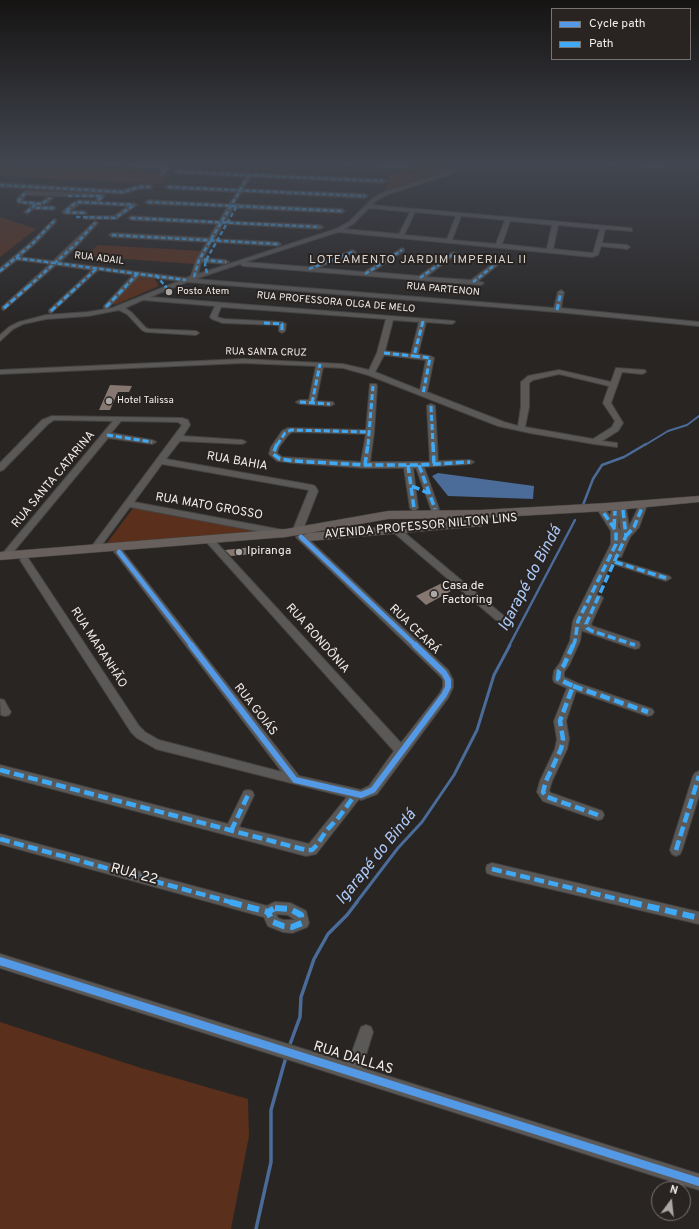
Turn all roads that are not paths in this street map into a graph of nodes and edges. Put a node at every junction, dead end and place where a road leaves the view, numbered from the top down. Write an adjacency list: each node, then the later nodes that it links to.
1 (156, 219): 10 (street)
2 (227, 219): 10 (street)
3 (354, 219): 14 (street)
4 (409, 219): 17 (street)
5 (458, 219): 19 (street)
6 (508, 219): 22 (street)
7 (511, 219): 11 (street)
8 (54, 221): 28 (street)
9 (95, 223): 32 (street)
10 (225, 223): 12 (street); 18 (street)
11 (555, 224): 13 (street); 26 (street)
12 (320, 227)
13 (603, 228): 15 (street); 21 (street)
14 (338, 230): 17 (street); 33 (street)
15 (630, 230)
16 (112, 235): 18 (street)
17 (401, 236): 19 (street)
18 (215, 241): 20 (street); 29 (street)
19 (449, 241): 22 (street)
20 (278, 244)
21 (599, 244): 23 (street); 26 (street)
22 (498, 246): 26 (street)
23 (627, 247)
24 (402, 250): 39 (street)
25 (353, 252): 35 (street)
26 (550, 252)
27 (453, 254): 42 (street)
28 (16, 258): 32 (street, RUA ADAIL); 36 (street)
29 (203, 260): 31 (street); 38 (street); 41 (street)
30 (501, 260): 44 (street)
31 (226, 262)
32 (56, 263): 34 (street, RUA ADAIL); 51 (street)
33 (237, 263): 35 (street); 38 (street)
34 (96, 269): 37 (street, RUA ADAIL); 54 (street)
35 (309, 269): 39 (street)
36 (0, 271)
37 (138, 273): 40 (street, RUA ADAIL); 50 (street)
38 (207, 273): 41 (street)
39 (365, 274): 42 (street)
40 (156, 275): 43 (street, RUA ADAIL); 46 (street)
41 (194, 277): 43 (street)
42 (420, 278): 44 (street)
43 (186, 280): 46 (street); 53 (street, RUA PARTENON)
44 (473, 282): 45 (street)
45 (481, 283)
46 (167, 288): 48 (street)
47 (561, 292): 53 (street)
48 (143, 298): 49 (street, RUA PROFESSORA OLGA DE MELO); 52 (street)
49 (219, 304): 55 (street, RUA PROFESSORA OLGA DE MELO); 59 (street)
50 (106, 307)
51 (4, 308)
52 (121, 308): 60 (street); 61 (street)
53 (557, 310): 58 (street, RUA PARTENON)
54 (51, 311)
55 (390, 318): 57 (street, RUA PROFESSORA OLGA DE MELO); 67 (street)
56 (423, 321): 63 (street)
57 (452, 322)
58 (699, 324)
59 (282, 330)
60 (196, 333)
61 (0, 339)
62 (384, 353): 63 (street)
63 (414, 356): 70 (street)
64 (320, 364): 65 (street, RUA SANTA CRUZ); 67 (street, RUA SANTA CRUZ); 72 (street)
65 (0, 372)
66 (642, 372): 68 (street)
67 (371, 373): 70 (street, RUA SANTA CRUZ)
68 (614, 385): 76 (street); 82 (street)
69 (373, 386): 77 (street)
70 (423, 394): 76 (street, RUA SANTA CRUZ)
71 (300, 402): 72 (street)
72 (312, 403): 73 (street)
73 (330, 404)
74 (431, 406): 87 (street)
75 (119, 420): 78 (street, RUA SANTA CATARINA); 79 (street); 90 (street)
76 (521, 429): 82 (street, RUA SANTA CRUZ)
77 (370, 432): 86 (street); 86 (street)
78 (107, 435): 80 (street); 114 (street, RUA SANTA CATARINA)
79 (178, 438): 81 (street); 84 (street)
80 (152, 442)
81 (242, 442)
82 (594, 442): 83 (street, RUA SANTA CRUZ)
83 (614, 446)
84 (161, 461): 94 (street); 109 (street, RUA BAHIA)
85 (470, 462): 87 (street)
86 (364, 464): 89 (street)
87 (434, 464): 88 (street)
88 (419, 465): 89 (street); 92 (street)
89 (408, 466): 91 (street)
90 (0, 468)
91 (412, 486): 92 (street); 96 (street)
92 (428, 493): 98 (street)
93 (699, 499): 99 (main road, AVENIDA PROFESSOR NILTON LINS)
94 (128, 504): 109 (street, RUA MATO GROSSO); 112 (street)
95 (699, 504): 97 (main road, AVENIDA PROFESSOR NILTON LINS)
96 (414, 508): 98 (main road); 104 (main road)
97 (642, 508): 100 (main road, AVENIDA PROFESSOR NILTON LINS); 110 (street)
98 (435, 509): 103 (main road)
99 (588, 510): 101 (main road, AVENIDA PROFESSOR NILTON LINS); 102 (main road, AVENIDA PROFESSOR NILTON LINS)
100 (619, 510): 102 (main road, AVENIDA PROFESSOR NILTON LINS); 106 (street); 110 (street)
101 (573, 511): 103 (main road, AVENIDA PROFESSOR NILTON LINS); 107 (main road, AVENIDA PROFESSOR NILTON LINS)
102 (603, 512): 106 (street)
103 (481, 514): 104 (main road, AVENIDA PROFESSOR NILTON LINS)
104 (390, 515): 105 (main road, AVENIDA PROFESSOR NILTON LINS); 107 (main road)
105 (366, 518): 108 (main road); 109 (main road, AVENIDA PROFESSOR NILTON LINS)
106 (614, 527): 120 (street)
107 (393, 530): 108 (main road, AVENIDA PROFESSOR NILTON LINS); 118 (street)
108 (370, 532): 109 (main road, AVENIDA PROFESSOR NILTON LINS)
109 (295, 534): 111 (main road, AVENIDA PROFESSOR NILTON LINS); 112 (main road, AVENIDA PROFESSOR NILTON LINS); 122 (street, RUA CEARÁ)
110 (626, 536): 116 (street)
111 (213, 544): 113 (main road, AVENIDA PROFESSOR NILTON LINS); 122 (street, RUA RONDÔNIA)
112 (95, 548): 114 (main road, AVENIDA PROFESSOR NILTON LINS)
113 (119, 552): 115 (main road, AVENIDA PROFESSOR NILTON LINS); 125 (street, RUA GOIÁS)
114 (2, 558): 115 (main road, AVENIDA PROFESSOR NILTON LINS)
115 (25, 560): 125 (street, RUA MARANHÃO)
116 (615, 562): 117 (street); 119 (street)
117 (666, 578)
118 (500, 618)
119 (635, 645)
120 (573, 686): 121 (street); 128 (street)
121 (648, 712)
122 (401, 751): 127 (street)
123 (0, 770): 129 (street)
124 (699, 776): 131 (street)
125 (295, 780): 127 (street)
126 (248, 795): 129 (street)
127 (355, 795): 129 (street)
128 (598, 815)
129 (231, 831)
130 (0, 839): 133 (street, RUA 22)
131 (676, 850)
132 (492, 869): 134 (street)
133 (268, 912)
134 (699, 918)
135 (0, 961): 137 (street, RUA DALLAS)
136 (366, 1032): 137 (street)
137 (353, 1072): 138 (street, RUA DALLAS)
138 (699, 1182)

